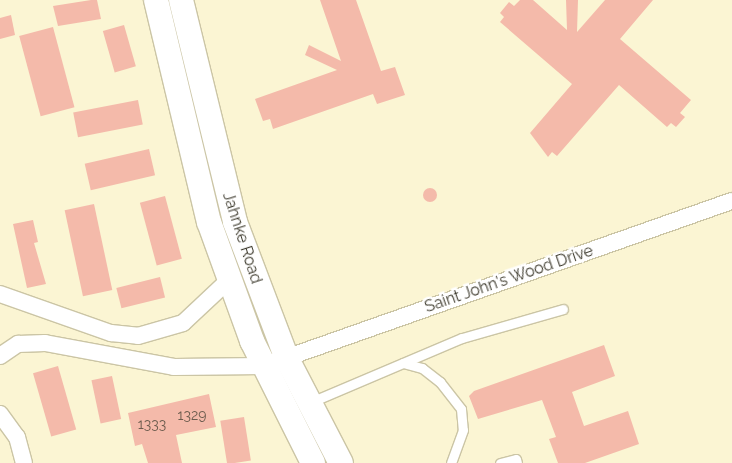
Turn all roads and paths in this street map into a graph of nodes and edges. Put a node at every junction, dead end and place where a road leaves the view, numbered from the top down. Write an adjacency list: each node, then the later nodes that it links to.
1 (156, 0): 4 (main road, Jahnke Road)
2 (181, 0): 9 (main road, Jahnke Road)
3 (732, 201): 9 (street, Saint John's Wood Drive)
4 (229, 280): 7 (street); 12 (main road, Jahnke Road)
5 (0, 294): 7 (street)
6 (563, 309): 10 (lane)
7 (111, 333): 11 (street)
8 (0, 356): 11 (street, Saint John's Wood Drive)
9 (287, 359): 12 (street, Saint John's Wood Drive); 13 (main road, Jahnke Road)
10 (403, 363): 13 (lane); 18 (lane)
11 (157, 365): 12 (street, Saint John's Wood Drive)
12 (263, 366): 16 (main road, Jahnke Road)
13 (308, 403): 17 (main road, Jahnke Road)
14 (0, 414): 15 (street)
15 (24, 463)
16 (312, 463)
17 (341, 463)
18 (451, 463)
19 (500, 463): 20 (lane)
20 (517, 463)

